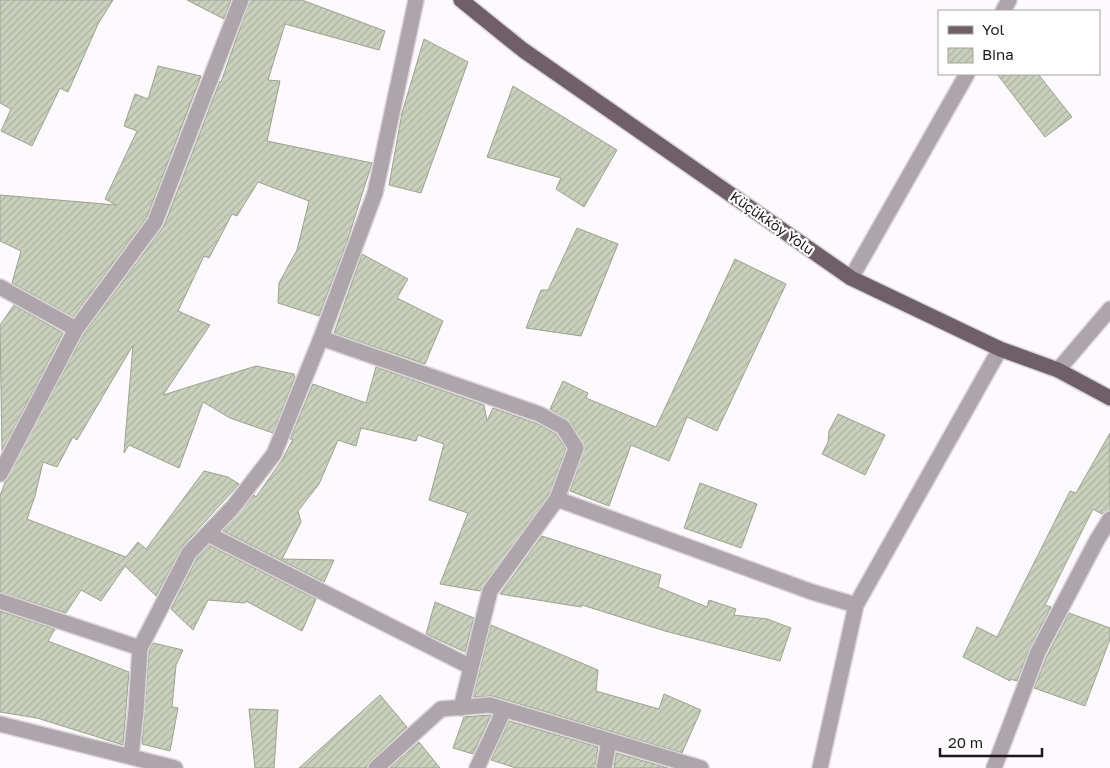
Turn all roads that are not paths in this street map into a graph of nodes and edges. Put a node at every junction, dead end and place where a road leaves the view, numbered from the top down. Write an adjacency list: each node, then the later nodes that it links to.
1 (240, 0): 8 (street)
2 (416, 0): 9 (street)
3 (461, 0): 5 (main road, Küçükköy Yolu)
4 (966, 75): 5 (street)
5 (851, 278): 10 (main road, Küçükköy Yolu)
6 (0, 287): 8 (street)
7 (1110, 309): 11 (street)
8 (76, 329): 13 (street)
9 (321, 338): 14 (street); 16 (street)
10 (1000, 349): 11 (main road, Küçükköy Yolu); 18 (street)
11 (1058, 370): 12 (main road, Küçükköy Yolu)
12 (1110, 398)
13 (0, 474)
14 (558, 499): 18 (street); 20 (street)
15 (1110, 519): 32 (street)
16 (208, 534): 19 (street); 20 (street)
17 (0, 601): 19 (street)
18 (856, 605): 31 (street)
19 (140, 648): 25 (street)
20 (471, 667): 21 (street)
21 (461, 708): 22 (street); 27 (street)
22 (504, 710): 24 (street); 28 (street)
23 (0, 724): 25 (street)
24 (609, 740): 29 (street); 30 (street)
25 (131, 756): 26 (street)
26 (175, 768)
27 (376, 768)
28 (477, 768)
29 (604, 768)
30 (701, 768)
31 (820, 768)
32 (994, 768)

